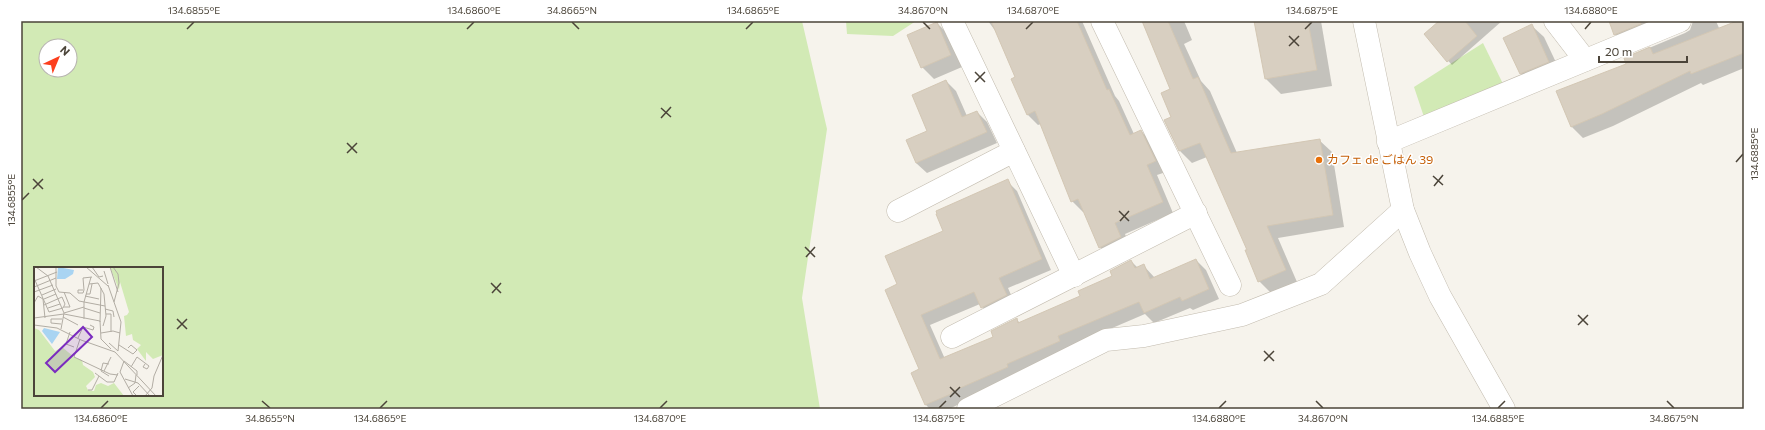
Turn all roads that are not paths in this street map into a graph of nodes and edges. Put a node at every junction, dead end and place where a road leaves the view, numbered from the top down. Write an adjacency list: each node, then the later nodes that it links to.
1 (952, 21): 8 (street)
2 (1102, 21): 11 (street)
3 (1364, 21): 7 (street)
4 (1556, 21): 6 (street)
5 (1680, 21): 6 (street)
6 (1585, 60): 7 (street)
7 (1388, 142): 9 (street)
8 (1014, 151): 10 (street); 12 (street)
9 (1403, 210): 15 (street); 16 (street)
10 (898, 211)
11 (1196, 213): 12 (street); 13 (street)
12 (1074, 276): 14 (street)
13 (1230, 285)
14 (952, 337)
15 (968, 409)
16 (1504, 409)

